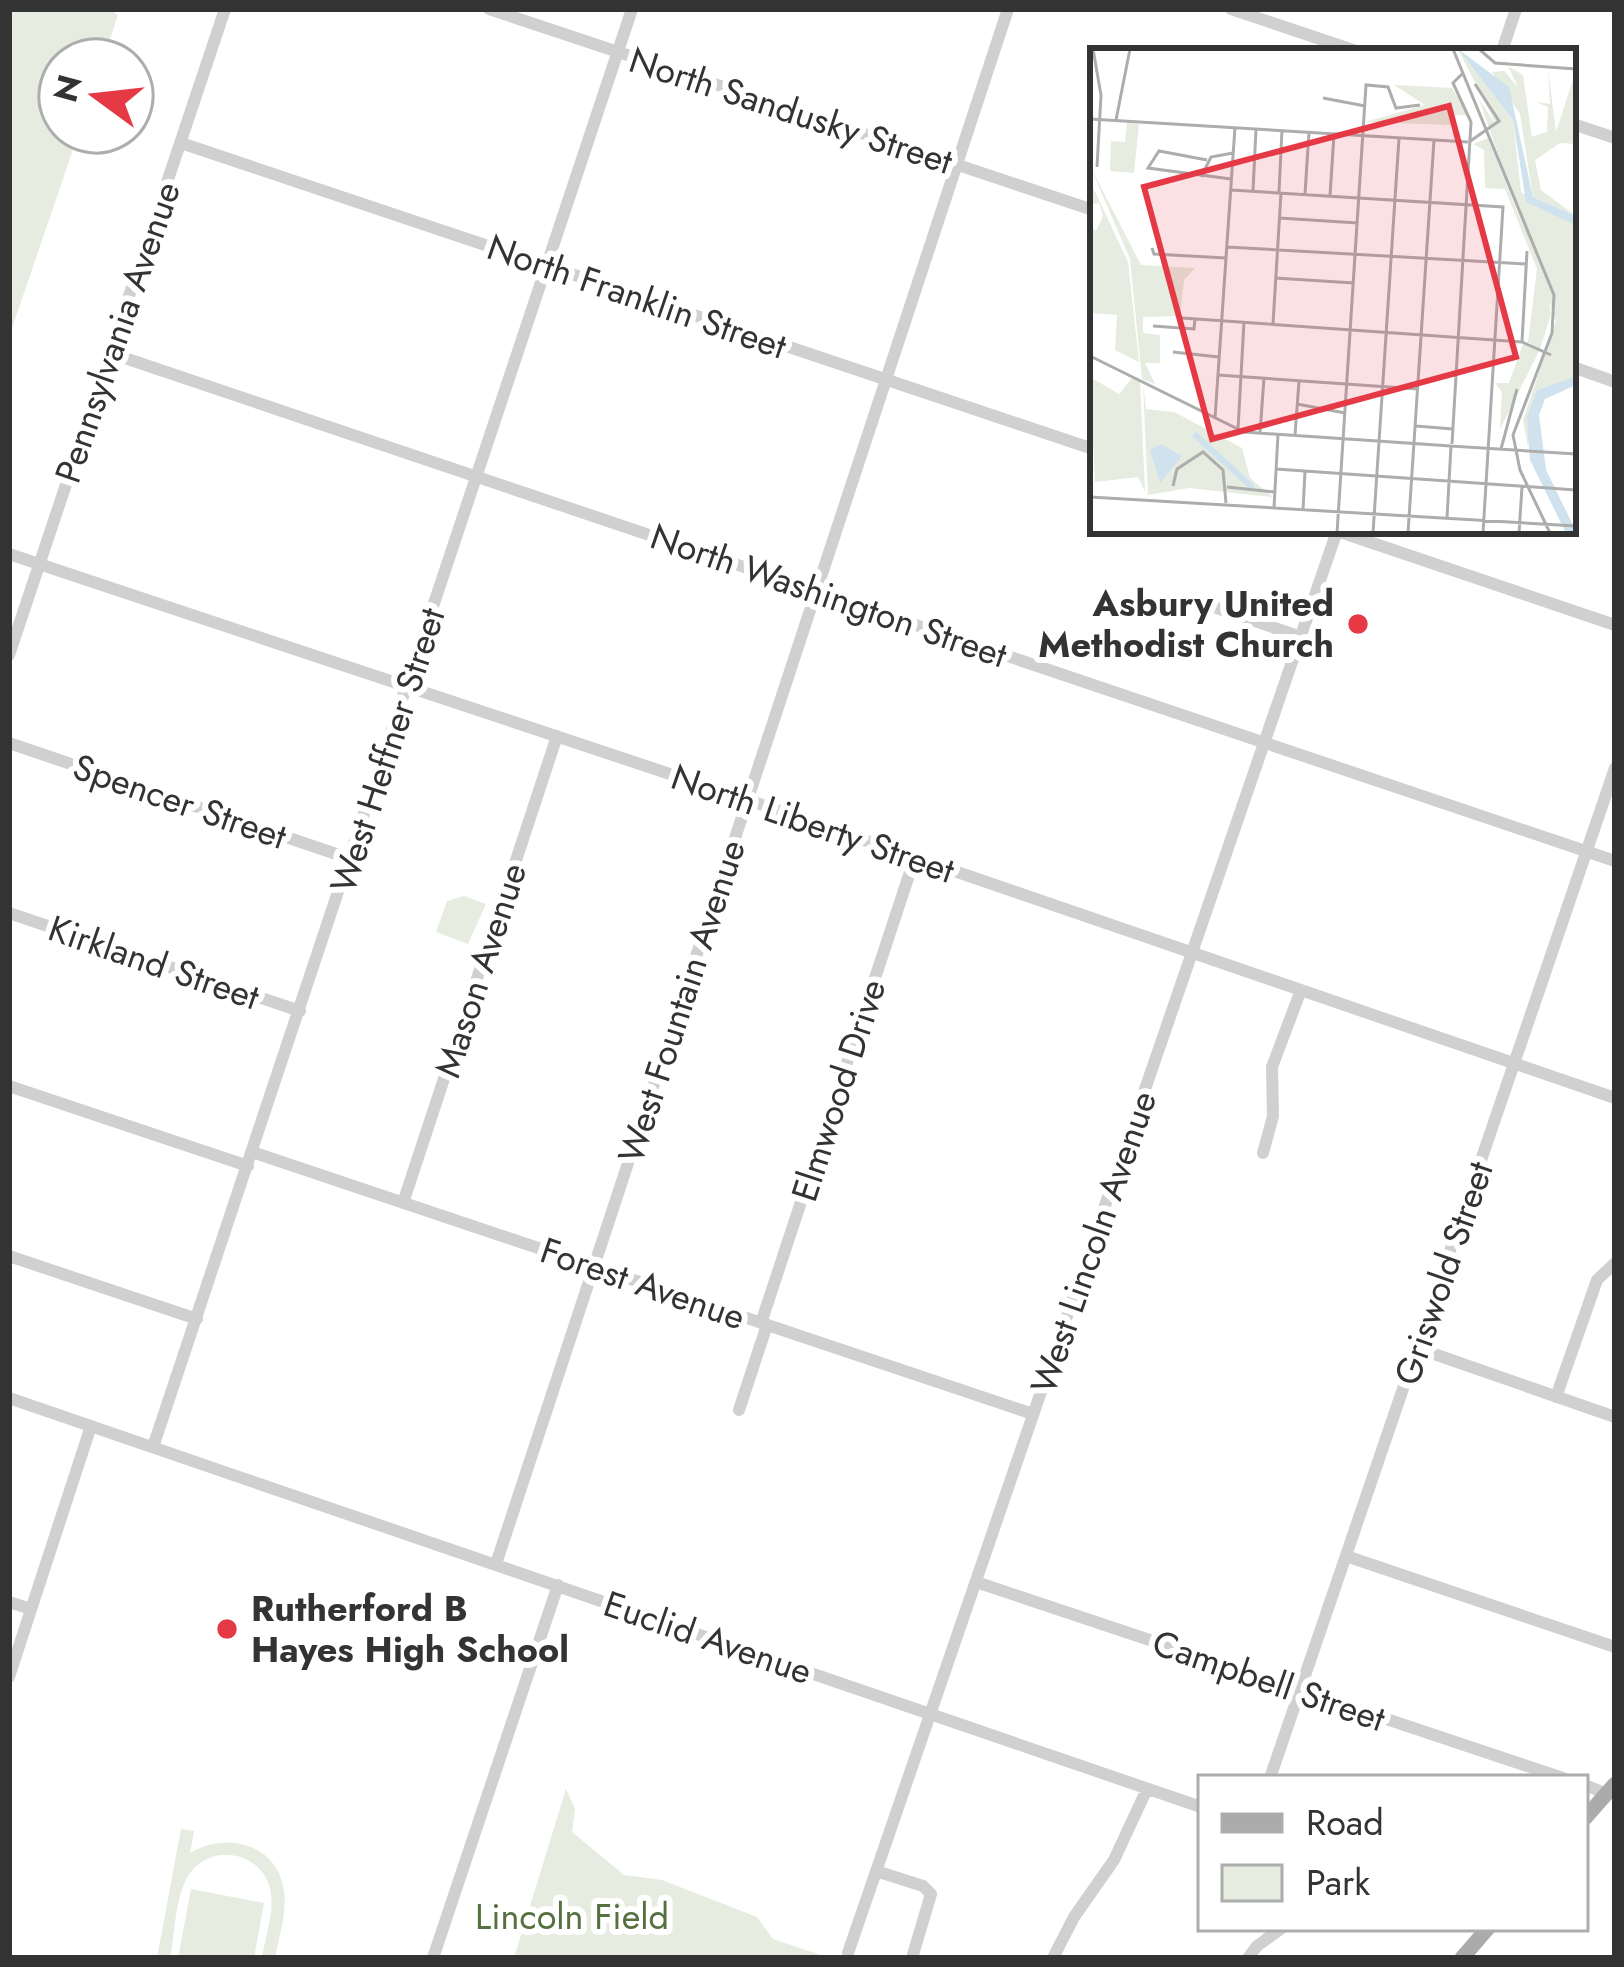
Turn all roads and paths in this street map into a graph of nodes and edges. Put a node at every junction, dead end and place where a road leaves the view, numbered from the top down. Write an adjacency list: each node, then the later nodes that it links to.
1 (225, 9): 12 (street, Pennsylvania Avenue)
2 (489, 9): 9 (street, North Sandusky Street)
3 (632, 9): 9 (street, West Heffner Street)
4 (1008, 9): 13 (street, West Fountain Avenue)
5 (1232, 9): 7 (street)
6 (1516, 9): 8 (street)
7 (1347, 48)
8 (1503, 48)
9 (618, 52): 13 (street, North Sandusky Street); 15 (street, West Heffner Street)
10 (1576, 125): 11 (street)
11 (1615, 138)
12 (181, 142): 15 (street, North Franklin Street); 16 (street, Pennsylvania Avenue)
13 (957, 165): 14 (street, North Sandusky Street); 18 (street, West Fountain Avenue)
14 (1090, 209)
15 (547, 266): 18 (street, North Franklin Street); 21 (street, West Heffner Street)
16 (110, 353): 21 (street, North Washington Street); 25 (street, Pennsylvania Avenue)
17 (1576, 369): 19 (street)
18 (886, 380): 20 (street, North Franklin Street); 26 (street, West Fountain Avenue)
19 (1615, 382)
20 (1090, 448)
21 (478, 477): 26 (street, North Washington Street); 31 (street, West Heffner Street)
22 (1336, 534): 29 (street, West Lincoln Avenue)
23 (1346, 534): 28 (street)
24 (9, 554): 25 (street, North Liberty Street)
25 (40, 564): 30 (street, Pennsylvania Avenue); 31 (street, North Liberty Street)
26 (817, 590): 33 (street, North Washington Street); 36 (street, West Fountain Avenue)
27 (1214, 607): 29 (street)
28 (1615, 626)
29 (1301, 637): 33 (street, West Lincoln Avenue)
30 (9, 655)
31 (409, 687): 32 (street, North Liberty Street); 39 (street, West Heffner Street)
32 (557, 736): 36 (street, North Liberty Street); 50 (street, Mason Avenue)
33 (1265, 742): 37 (street, North Washington Street); 42 (street, West Lincoln Avenue)
34 (9, 743): 39 (street, Spencer Street)
35 (1615, 768): 37 (street, Griswold Street)
36 (748, 800): 38 (street, North Liberty Street); 53 (street, West Fountain Avenue)
37 (1587, 851): 40 (street, North Washington Street); 45 (street, Griswold Street)
38 (915, 857): 42 (street, North Liberty Street); 55 (street, Elmwood Drive)
39 (351, 859): 44 (street, West Heffner Street)
40 (1615, 861)
41 (9, 913): 44 (street, Kirkland Street)
42 (1192, 952): 43 (street, North Liberty Street); 60 (street, West Lincoln Avenue)
43 (1301, 990): 45 (street, North Liberty Street); 48 (street)
44 (300, 1011): 49 (street, West Heffner Street)
45 (1515, 1063): 47 (street, North Liberty Street); 56 (street, Griswold Street)
46 (9, 1086): 49 (street, Forest Avenue)
47 (1615, 1097)
48 (1263, 1153)
49 (250, 1159): 50 (street, Forest Avenue); 54 (street, West Heffner Street)
50 (404, 1203): 53 (street, Forest Avenue)
51 (9, 1256): 54 (street)
52 (1615, 1263): 57 (street)
53 (594, 1267): 55 (street, Forest Avenue); 65 (street, West Fountain Avenue)
54 (196, 1319): 63 (street, West Heffner Street)
55 (764, 1324): 59 (street, Elmwood Drive); 60 (street, Forest Avenue)
56 (1417, 1348): 57 (street); 64 (street, Griswold Street)
57 (1556, 1396): 61 (street)
58 (9, 1398): 62 (street, Euclid Avenue)
59 (739, 1410)
60 (1034, 1414): 66 (street, West Lincoln Avenue)
61 (1615, 1417)
62 (91, 1426): 63 (street, Euclid Avenue); 69 (street)
63 (153, 1447): 65 (street, Euclid Avenue)
64 (1346, 1556): 70 (street); 72 (street, Griswold Street)
65 (496, 1564): 67 (street, Euclid Avenue)
66 (976, 1582): 72 (street, Campbell Street); 73 (street, West Lincoln Avenue)
67 (557, 1585): 73 (street, Euclid Avenue); 86 (street)
68 (9, 1602): 69 (street)
69 (32, 1609): 71 (street)
70 (1615, 1647)
71 (9, 1678)
72 (1300, 1692): 74 (street, Griswold Street); 75 (street, Campbell Street)
73 (930, 1714): 76 (street, Euclid Avenue); 80 (street, West Lincoln Avenue)
74 (1271, 1775)
75 (1554, 1775)
76 (1147, 1789): 78 (street, Euclid Avenue); 88 (street)
77 (1611, 1789): 79 (main road)
78 (1198, 1807)
79 (1588, 1816)
80 (876, 1871): 82 (street); 85 (street, West Lincoln Avenue)
81 (942, 1878): 82 (street)
82 (929, 1891): 87 (street)
83 (1278, 1931): 89 (street)
84 (1485, 1931): 90 (main road)
85 (848, 1953)
86 (433, 1958)
87 (913, 1958)
88 (1053, 1958)
89 (1248, 1958)
90 (1462, 1958)

